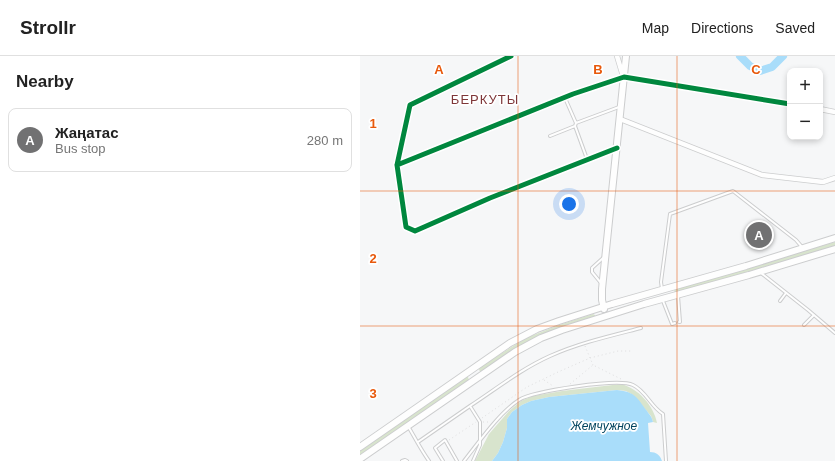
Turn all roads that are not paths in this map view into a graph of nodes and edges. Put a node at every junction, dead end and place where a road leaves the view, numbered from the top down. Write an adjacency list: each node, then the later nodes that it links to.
1 (511, 56): 15 (street)
2 (617, 56): 4 (street)
3 (626, 56): 4 (main road)
4 (624, 77): 5 (street); 6 (street); 7 (main road)
5 (565, 97): 11 (lane); 15 (street)
6 (787, 104)
7 (621, 106): 10 (main road); 11 (lane)
8 (823, 110): 9 (street)
9 (835, 112)
10 (620, 119): 13 (main road); 16 (street)
11 (576, 124): 12 (lane); 14 (lane)
12 (550, 136)
13 (617, 148): 14 (street); 20 (main road)
14 (587, 159): 15 (street)
15 (397, 165)
16 (835, 178)
17 (835, 238): 18 (main road)
18 (803, 248): 23 (main road); 23 (lane)
19 (835, 248): 21 (main road)
20 (606, 256): 22 (main road); 22 (lane)
21 (759, 272): 24 (lane); 25 (main road)
22 (603, 284): 28 (main road)
23 (662, 289): 26 (main road); 28 (main road)
24 (786, 293): 27 (lane); 29 (lane)
25 (678, 295): 26 (main road); 31 (lane)
26 (663, 299): 30 (main road); 32 (lane)
27 (780, 301)
28 (604, 307): 30 (main road); 40 (main road)
29 (814, 315): 33 (lane); 35 (lane)
30 (606, 316): 37 (main road)
31 (679, 322)
32 (675, 323)
33 (804, 325)
34 (641, 328): 36 (lane)
35 (835, 333)
36 (470, 406): 38 (lane); 39 (lane)
37 (408, 426): 39 (lane); 41 (main road)
38 (480, 441): 47 (lane); 48 (lane); 49 (lane)
39 (418, 442): 44 (lane)
40 (360, 447)
41 (360, 459)
42 (402, 461): 43 (lane)
43 (407, 461)
44 (430, 461)
45 (443, 461): 46 (lane)
46 (457, 461)
47 (464, 461)
48 (473, 461)
49 (666, 461)

